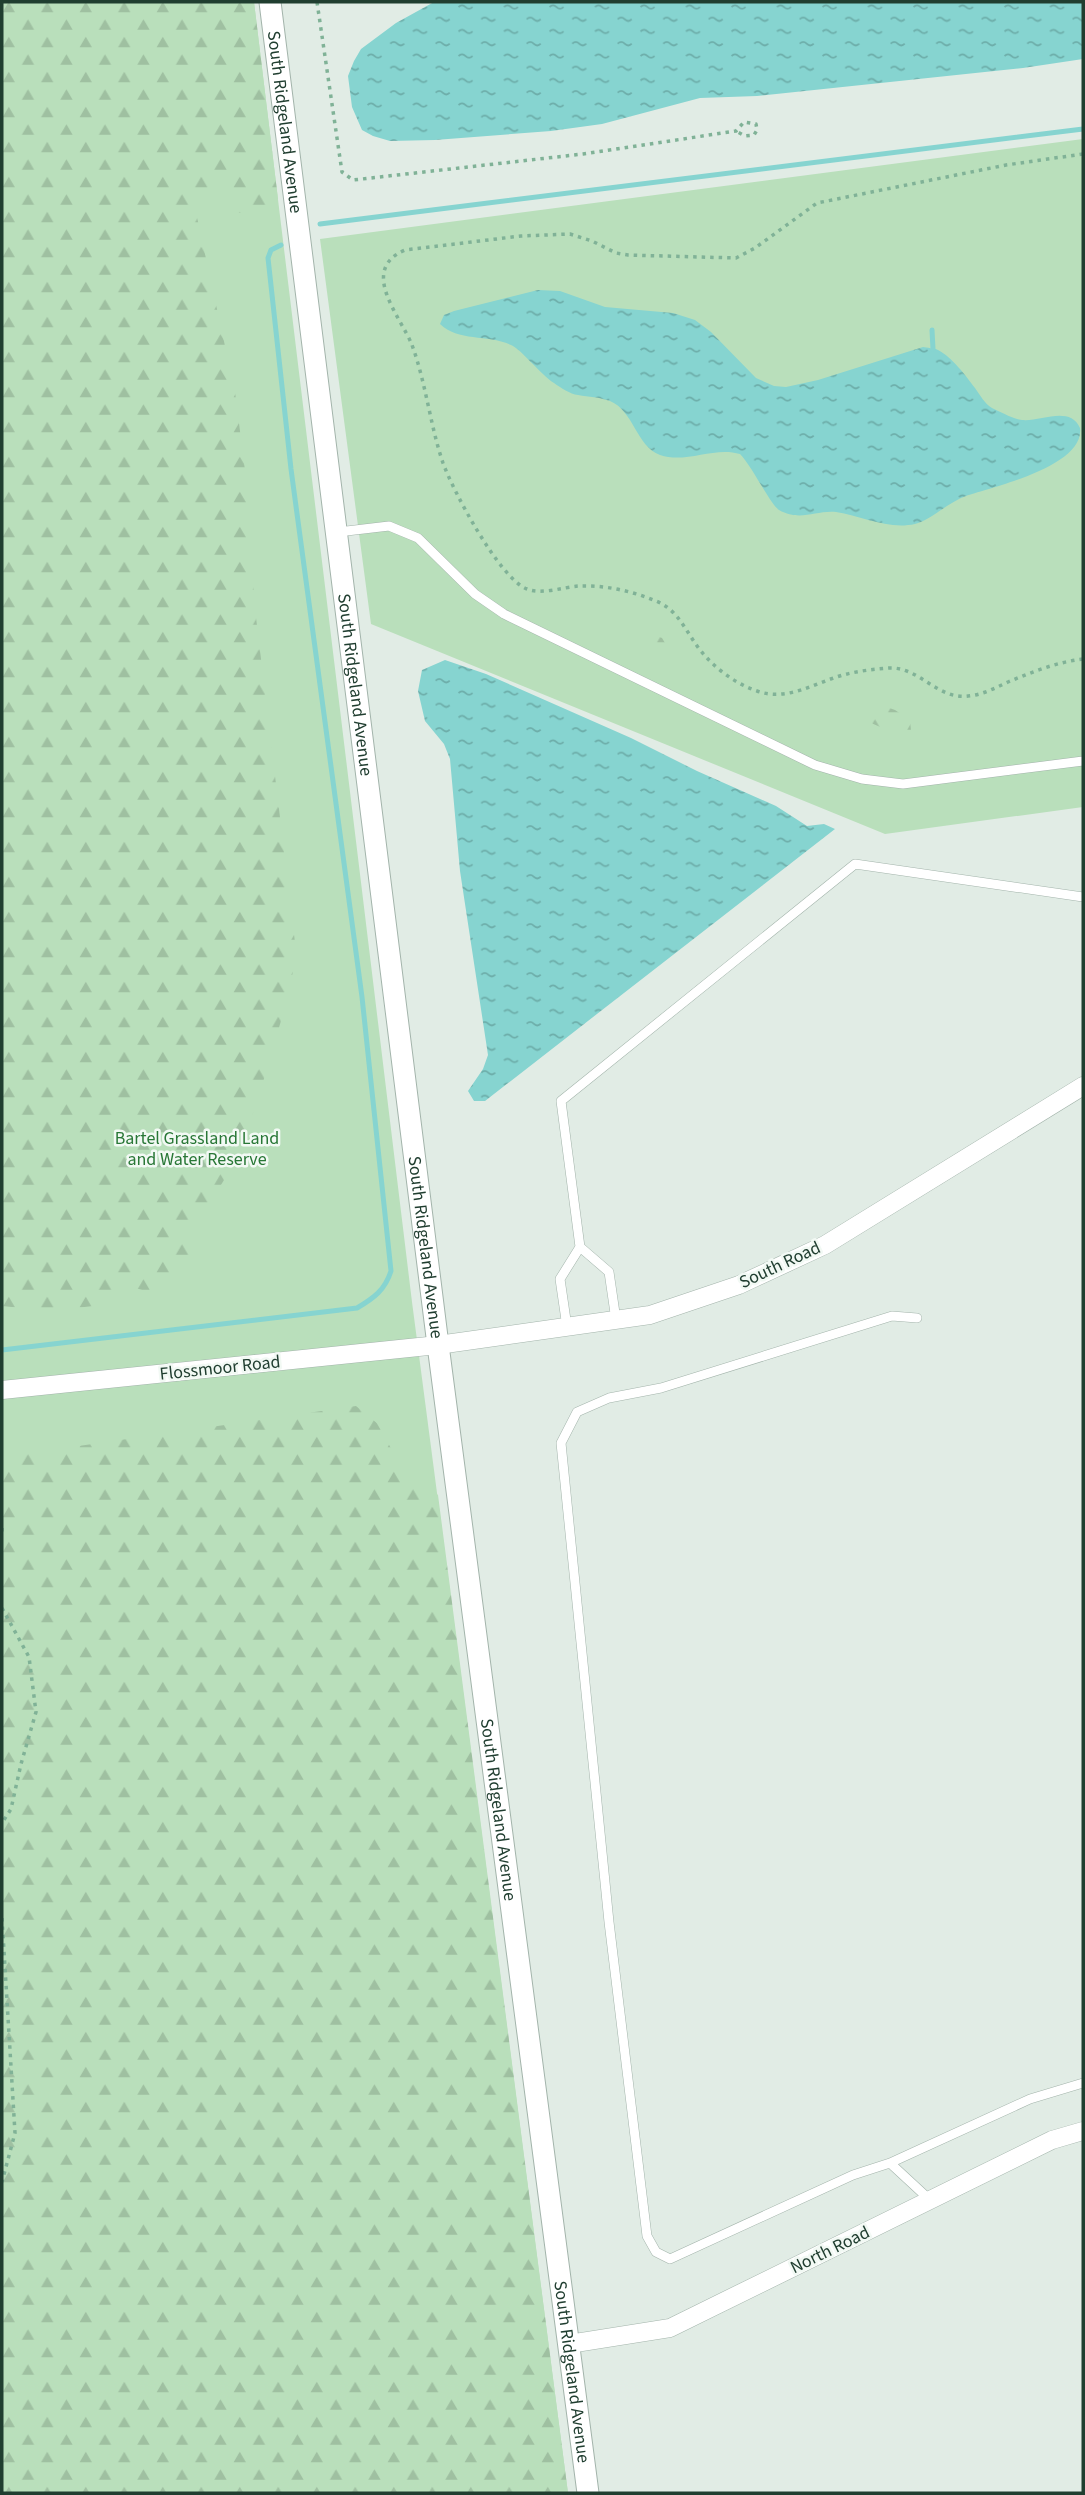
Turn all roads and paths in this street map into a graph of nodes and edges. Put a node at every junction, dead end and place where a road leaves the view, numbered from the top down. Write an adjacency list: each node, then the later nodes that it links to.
1 (270, 2): 5 (street, South Ridgeland Avenue)
2 (317, 2): 3 (path)
3 (736, 131): 3 (path)
4 (1083, 154): 6 (path)
5 (338, 532): 7 (lane); 14 (street, South Ridgeland Avenue)
6 (1083, 659)
7 (1083, 761)
8 (1083, 897): 10 (lane)
9 (1083, 1086): 12 (street, South Road)
10 (580, 1247): 12 (lane); 13 (lane)
11 (917, 1318): 23 (lane)
12 (616, 1320): 13 (street, South Road)
13 (567, 1327): 14 (street, South Road)
14 (438, 1345): 15 (street, Flossmoor Road); 26 (street, South Ridgeland Avenue)
15 (2, 1391)
16 (2, 1528): 17 (path)
17 (2, 1535)
18 (2, 1608): 19 (path)
19 (2, 1823)
20 (2, 1918): 24 (path)
21 (1083, 2083): 23 (lane)
22 (1083, 2131): 25 (street, North Road)
23 (890, 2163): 25 (lane)
24 (2, 2182)
25 (930, 2200): 26 (street, North Road)
26 (569, 2344): 27 (street, South Ridgeland Avenue)
27 (588, 2493)

